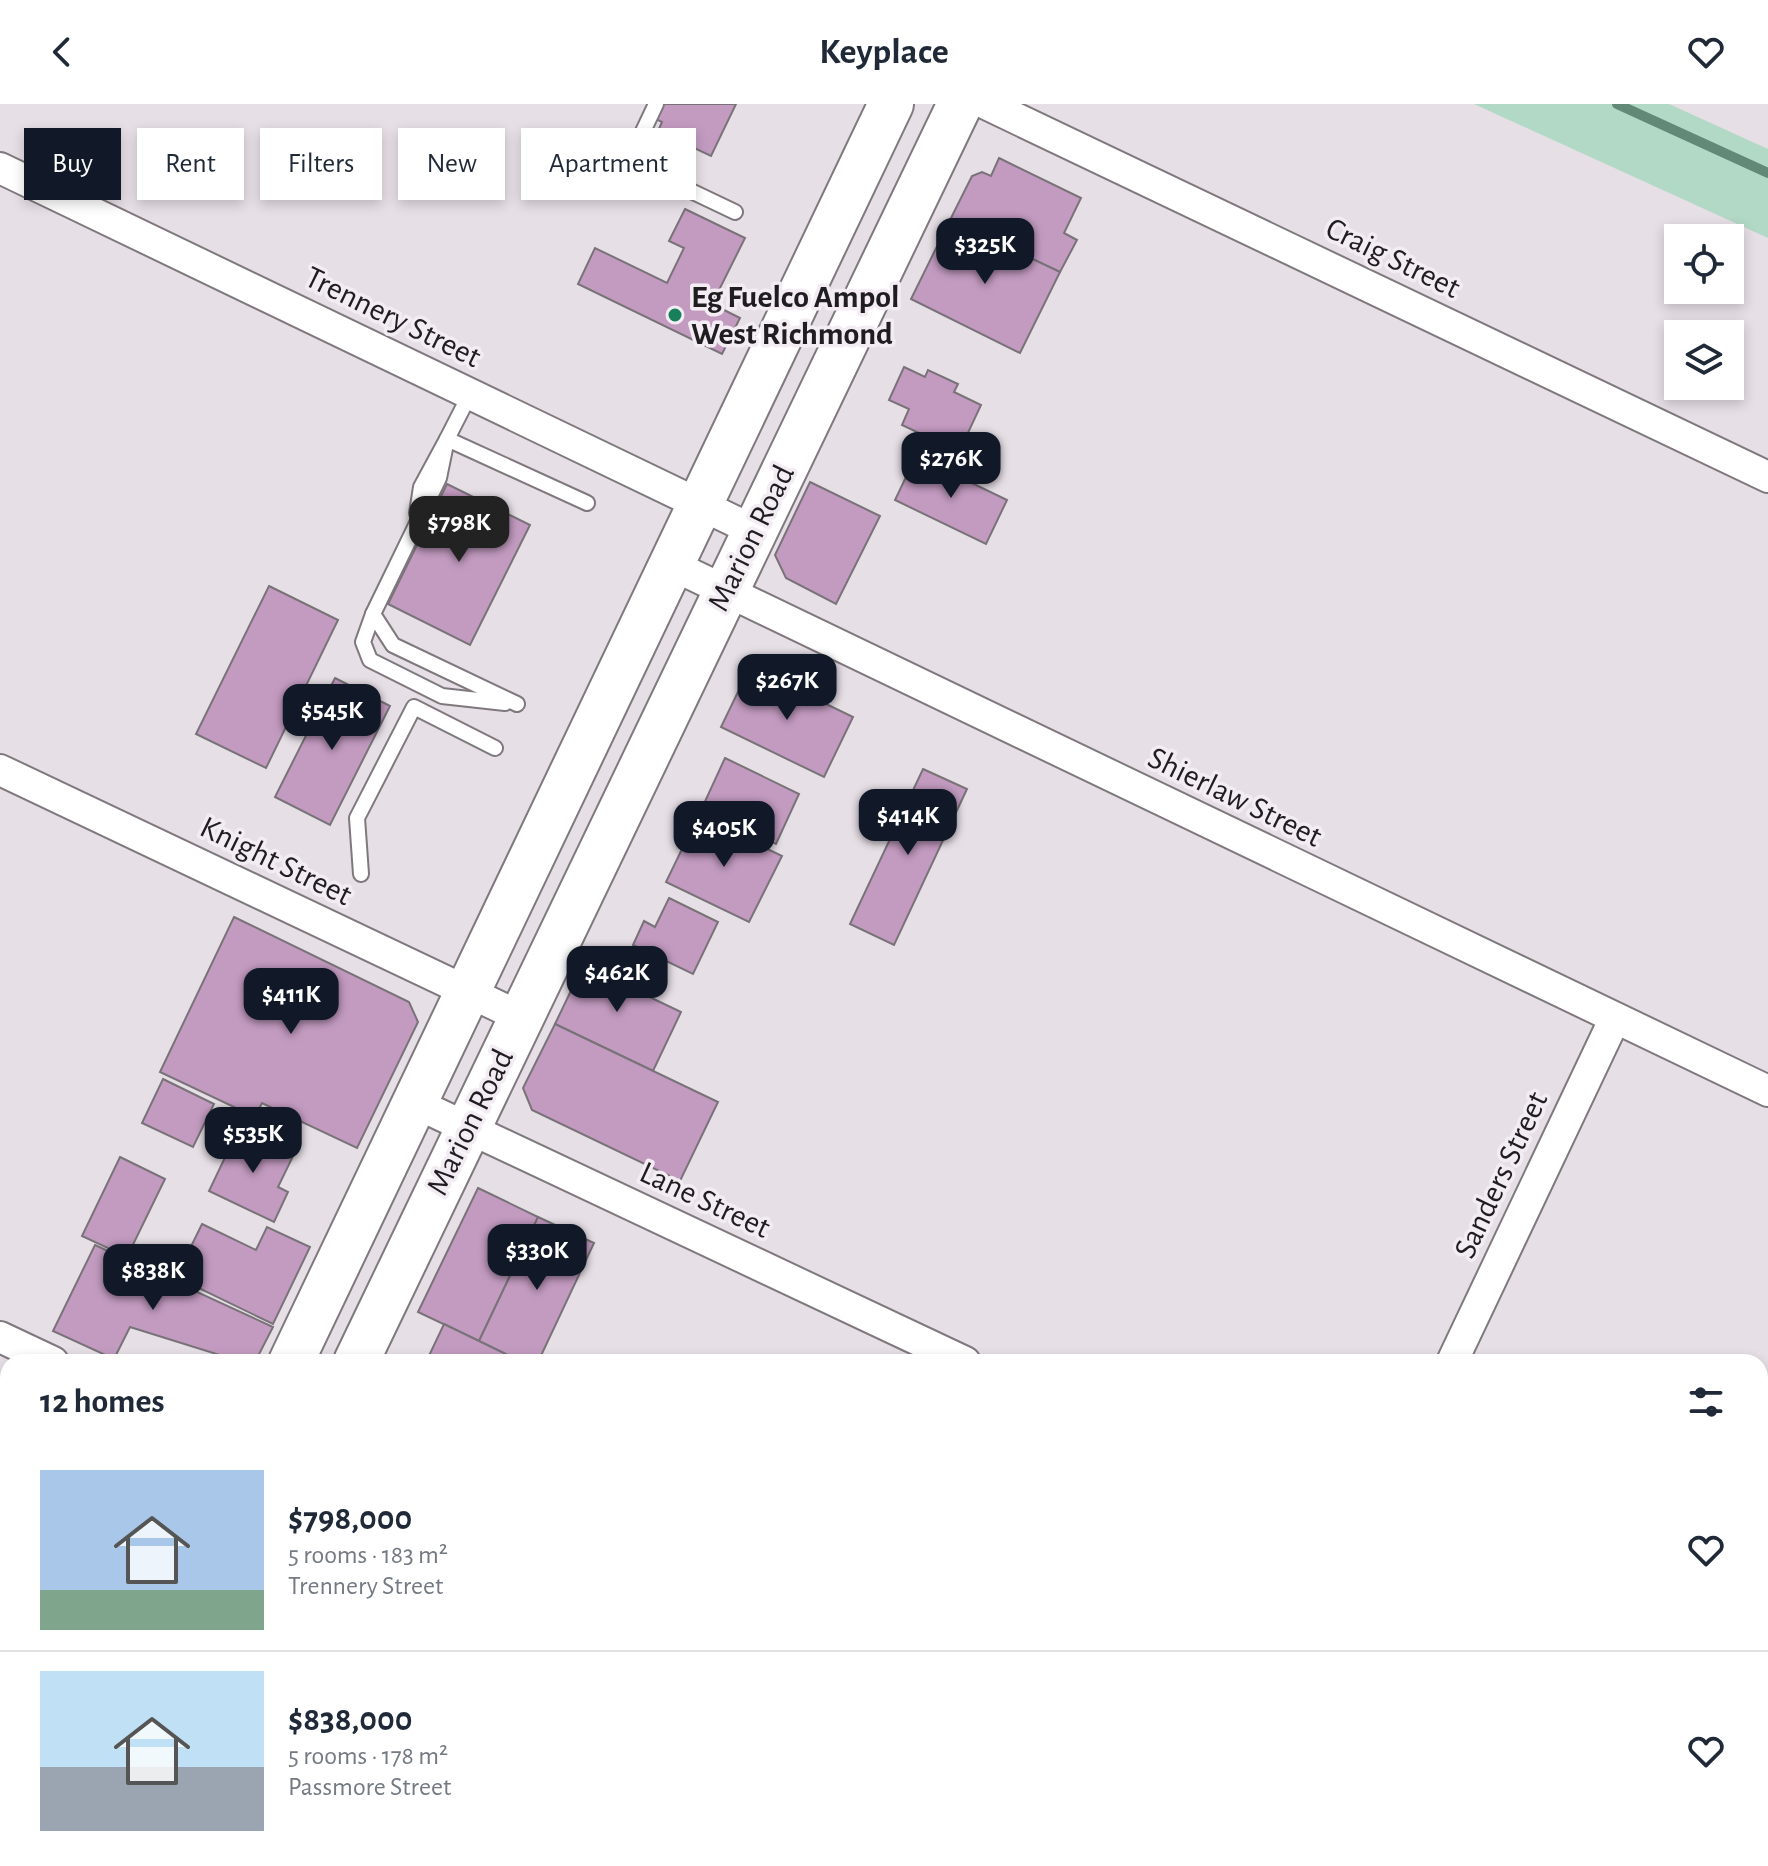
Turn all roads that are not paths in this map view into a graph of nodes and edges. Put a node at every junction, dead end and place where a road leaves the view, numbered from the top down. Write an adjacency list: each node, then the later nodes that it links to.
1 (656, 104): 6 (lane)
2 (891, 104): 11 (main road, Marion Road)
3 (960, 104): 12 (main road, Marion Road)
4 (986, 104): 9 (street, Craig Street)
5 (0, 168): 7 (street, Trennery Street)
6 (735, 212)
7 (470, 394): 8 (lane); 11 (street, Trennery Street)
8 (447, 439): 10 (lane); 15 (lane)
9 (1768, 477)
10 (587, 503)
11 (701, 504): 12 (street, Trennery Street); 13 (main road, Marion Road)
12 (755, 531): 14 (main road, Marion Road)
13 (672, 565): 14 (street, Shierlaw Street); 19 (main road, Marion Road)
14 (725, 592): 20 (main road, Marion Road); 21 (street, Shierlaw Street)
15 (373, 614): 15 (lane)
16 (495, 748): 18 (lane)
17 (0, 770): 19 (street, Knight Street)
18 (361, 874)
19 (468, 993): 20 (street, Knight Street); 23 (main road, Marion Road)
20 (521, 1017): 24 (main road, Marion Road)
21 (1615, 1018): 22 (street, Shierlaw Street); 30 (street, Sanders Street)
22 (1768, 1091)
23 (415, 1103): 24 (street, Lane Street); 27 (main road, Marion Road)
24 (467, 1127): 28 (main road, Marion Road); 29 (street, Lane Street)
25 (0, 1337): 26 (street)
26 (36, 1354)
27 (295, 1354)
28 (360, 1354)
29 (948, 1354)
30 (1456, 1354)

